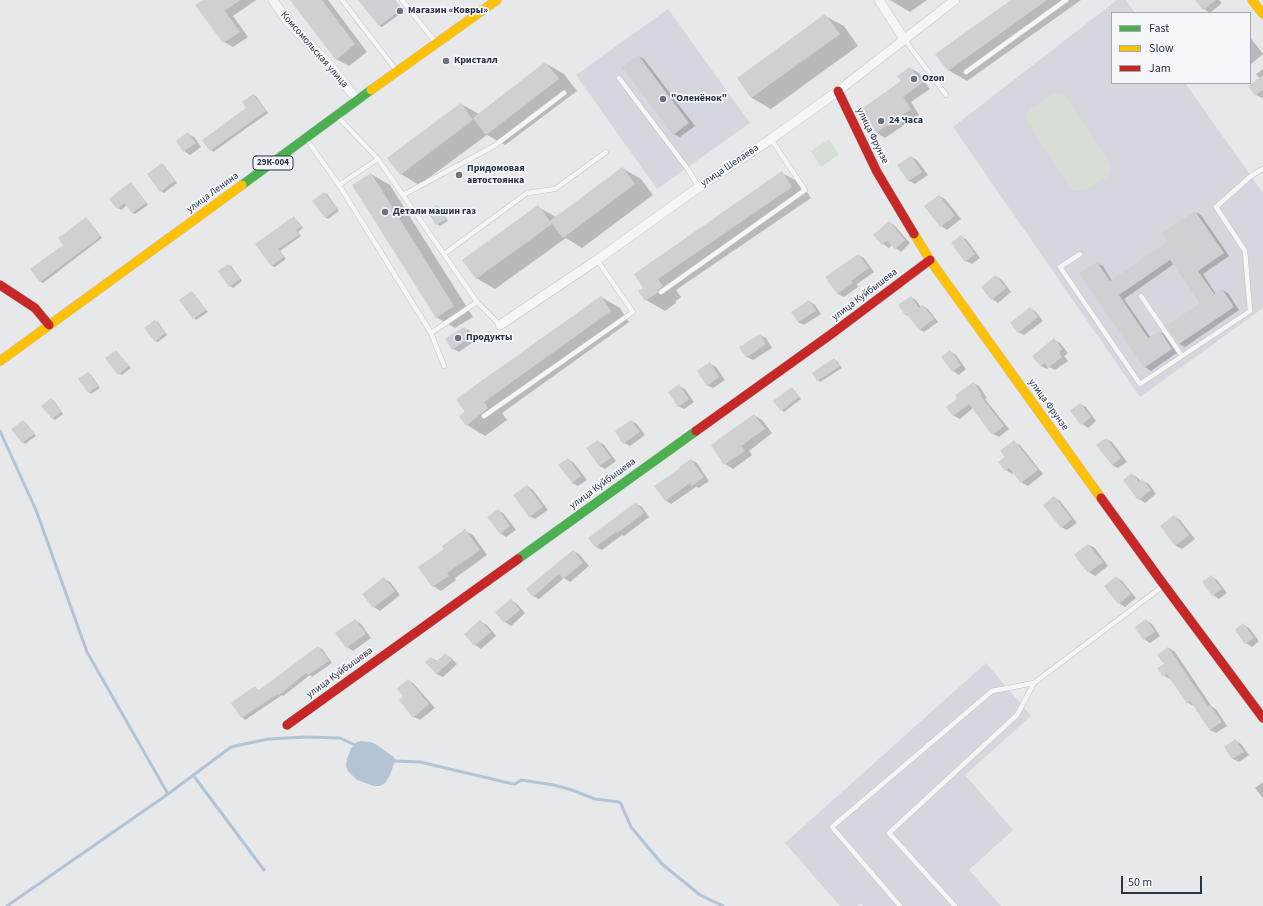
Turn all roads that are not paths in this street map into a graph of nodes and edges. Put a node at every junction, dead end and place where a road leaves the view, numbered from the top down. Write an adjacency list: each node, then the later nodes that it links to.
1 (272, 0): 18 (street, Комсомольская улица)
2 (342, 0): 12 (lane)
3 (402, 0): 11 (lane)
4 (497, 0): 11 (street, улица Ленина / 29К-004)
5 (879, 0): 10 (street)
6 (955, 0): 10 (street, улица Шелаева)
7 (1066, 0): 13 (lane)
8 (1252, 0): 9 (street)
9 (1263, 14)
10 (904, 39): 15 (street, улица Шелаева); 17 (lane)
11 (437, 44): 12 (street, улица Ленина / 29К-004)
12 (397, 72): 18 (street, улица Ленина / 29К-004)
13 (966, 72)
14 (619, 78): 26 (lane)
15 (838, 91): 20 (street, улица Шелаева); 31 (street, улица Фрунзе)
16 (564, 93): 27 (lane)
17 (946, 95)
18 (357, 100): 19 (street, улица Ленина / 29К-004)
19 (337, 116): 21 (street, улица Ленина / 29К-004); 23 (lane)
20 (771, 138): 26 (street, улица Шелаева); 33 (lane)
21 (306, 139): 25 (lane); 36 (street, улица Ленина / 29К-004)
22 (606, 152): 28 (lane)
23 (378, 159): 25 (lane); 27 (lane)
24 (1263, 169): 39 (lane)
25 (339, 185): 38 (lane)
26 (699, 187): 30 (street, улица Шелаева)
27 (403, 195): 28 (lane)
28 (444, 254): 35 (lane)
29 (1080, 254): 39 (lane)
30 (596, 260): 37 (street, улица Шелаева); 42 (lane)
31 (930, 260): 43 (street, улица Фрунзе); 46 (street, улица Куйбышева)
32 (0, 285): 36 (street)
33 (661, 292)
34 (1141, 296): 39 (lane)
35 (477, 302): 37 (lane); 38 (lane)
36 (49, 325): 40 (street, улица Ленина / 29К-004)
37 (500, 325)
38 (431, 333): 41 (lane)
39 (1182, 356)
40 (0, 361)
41 (444, 366)
42 (484, 416)
43 (1164, 585): 44 (lane); 45 (street, улица Фрунзе)
44 (1034, 683): 47 (lane); 48 (lane)
45 (1263, 718)
46 (288, 725)
47 (900, 906)
48 (955, 906)

